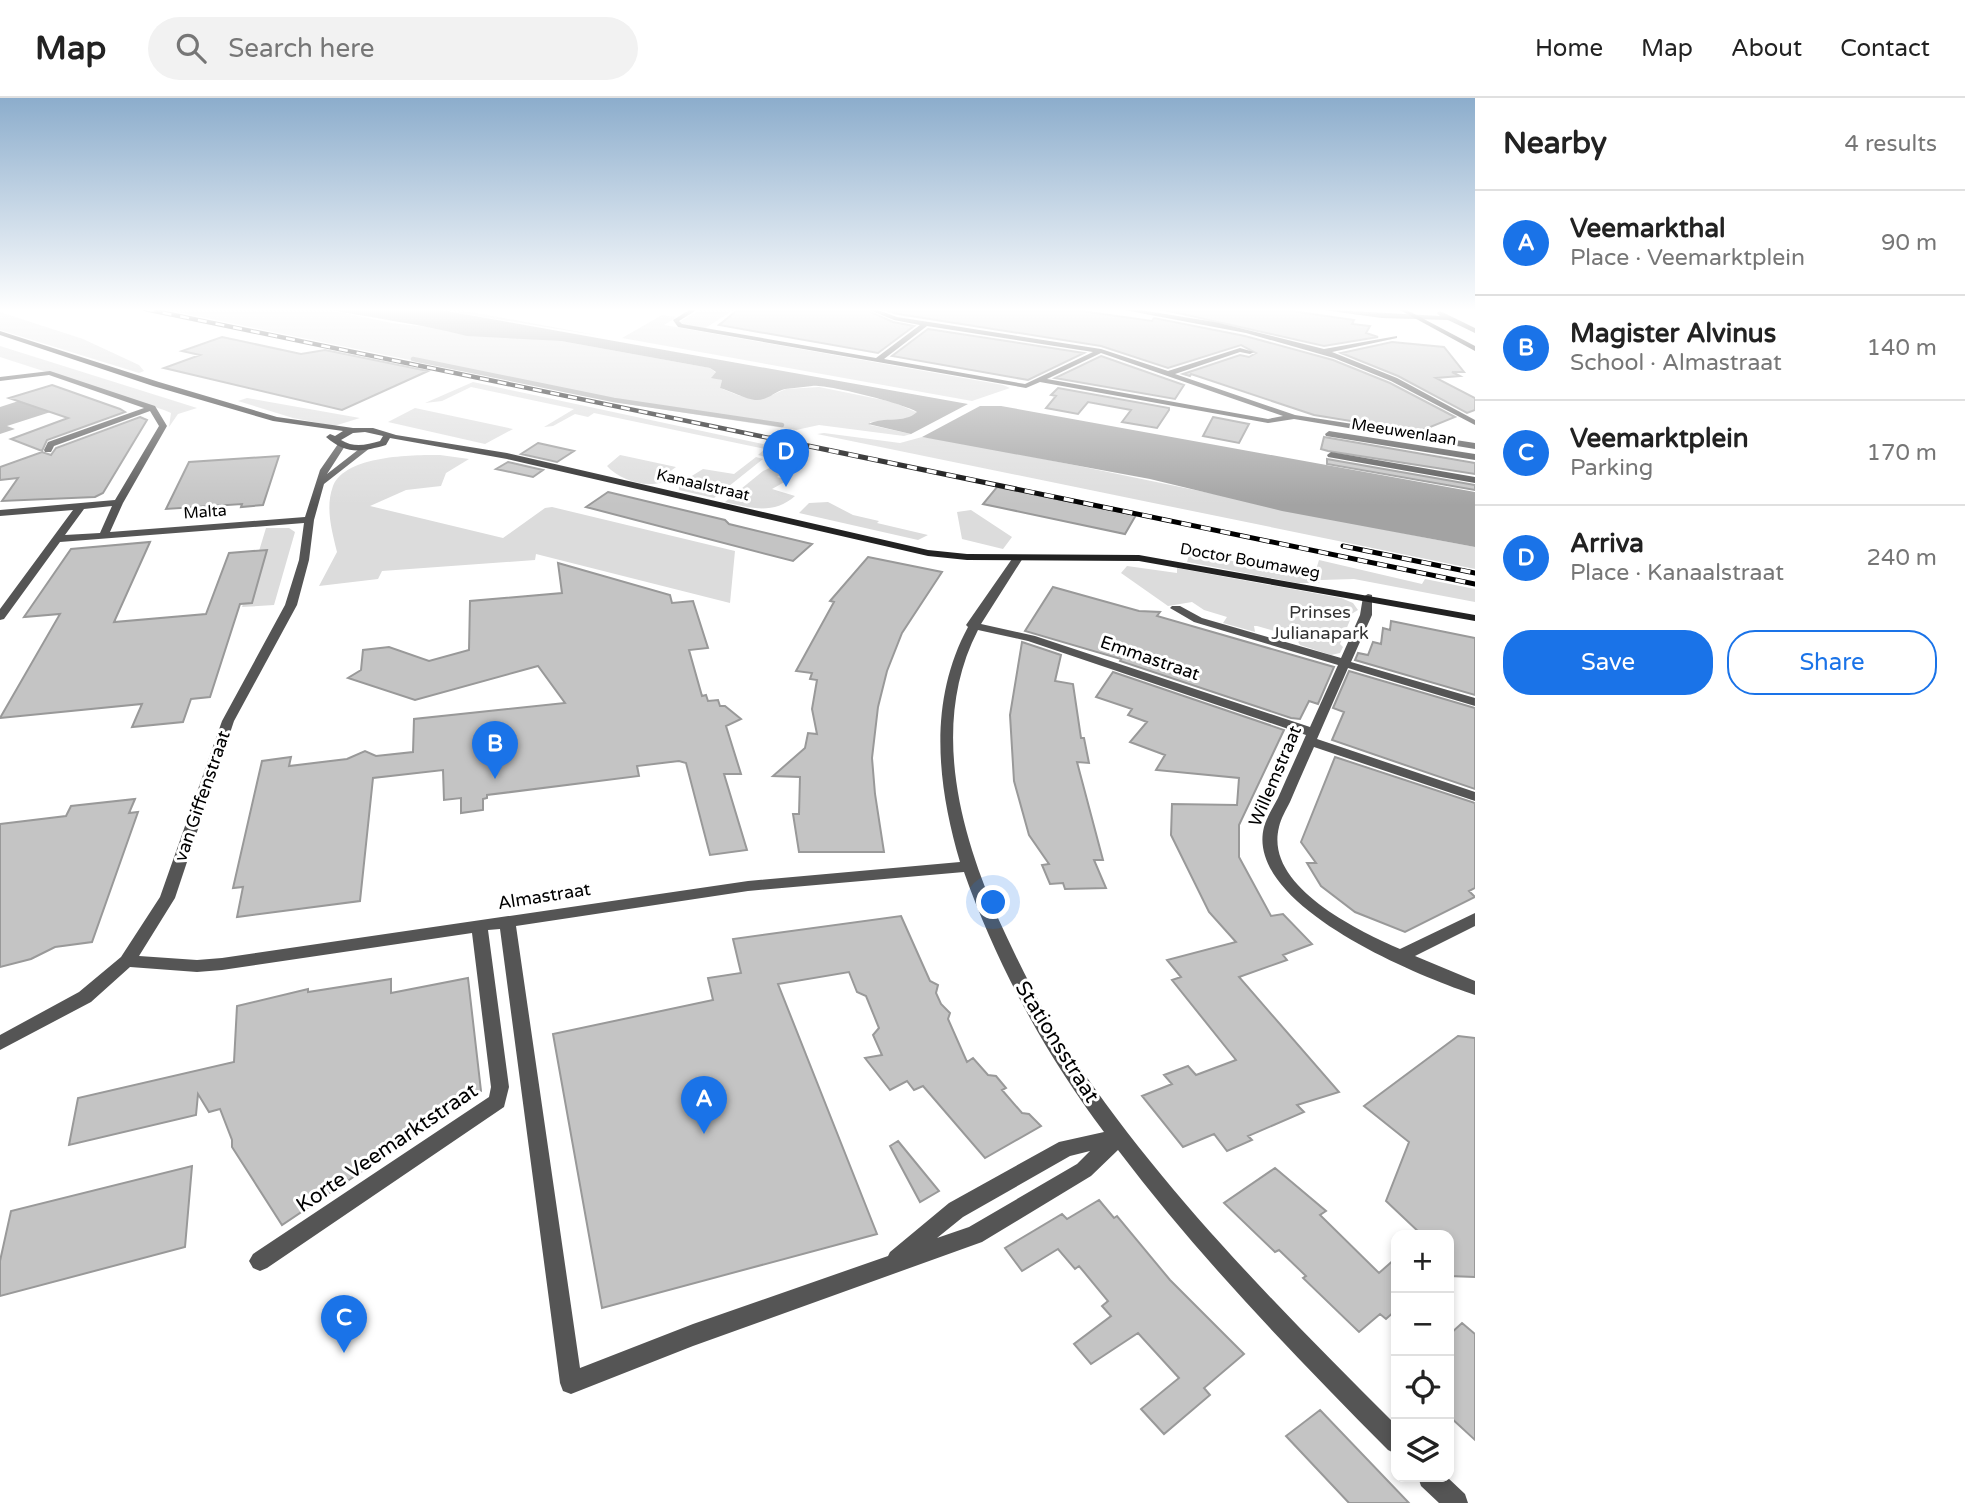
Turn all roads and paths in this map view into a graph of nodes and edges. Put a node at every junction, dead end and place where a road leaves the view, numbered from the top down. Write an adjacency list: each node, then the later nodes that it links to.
1 (37, 375): 8 (street)
2 (55, 375): 10 (street)
3 (133, 375): 12 (main road)
4 (961, 375): 9 (street)
5 (1051, 375): 9 (street)
6 (1174, 375): 11 (street, Meeuwenlaan)
7 (1381, 375): 13 (street)
8 (0, 379)
9 (1039, 380): 11 (street)
10 (152, 408): 23 (street); 28 (street)
11 (1294, 417): 18 (street, Meeuwenlaan)
12 (276, 419): 14 (main road, Kanaalstraat); 19 (main road, Kanaalstraat)
13 (1475, 424)
14 (355, 430): 17 (main road, Kanaalstraat); 19 (main road)
15 (1475, 433): 18 (street, Meeuwenlaan)
16 (1329, 434): 25 (street, Meeuwenlaan)
17 (388, 435): 21 (main road); 22 (main road, Kanaalstraat)
18 (1447, 441): 20 (street, Meeuwenlaan)
19 (338, 443): 21 (main road, Kanaalstraat); 27 (street, van Giffenstraat)
20 (1475, 446)
21 (371, 447): 22 (main road, Kanaalstraat); 27 (street)
22 (465, 448): 34 (main road, Kanaalstraat)
23 (48, 450)
24 (1331, 455): 26 (street)
25 (1475, 457)
26 (1475, 480)
27 (319, 486): 31 (street, van Giffenstraat)
28 (118, 503): 29 (street); 32 (street)
29 (81, 506): 30 (street); 33 (street)
30 (0, 513)
31 (309, 520): 32 (street, Malta); 49 (street, van Giffenstraat)
32 (104, 535): 33 (street, Malta)
33 (55, 539): 37 (street)
34 (1018, 558): 35 (main road, Doctor Boumaweg); 39 (street, Stationsstraat)
35 (1368, 597): 38 (main road, Doctor Boumaweg); 40 (street, Willemstraat)
36 (1177, 608): 40 (street)
37 (0, 617)
38 (1475, 618)
39 (972, 625): 42 (street, Emmastraat); 44 (street, Stationsstraat)
40 (1345, 664): 41 (street); 42 (street, Willemstraat)
41 (1475, 702)
42 (1312, 737): 43 (street, Emmastraat); 48 (street, Willemstraat)
43 (1475, 797)
44 (969, 866): 46 (street, Almastraat); 52 (street, Stationsstraat)
45 (1475, 919): 48 (street)
46 (507, 922): 47 (street, Almastraat); 54 (street)
47 (479, 926): 49 (street, Almastraat); 53 (street, Korte Veemarktstraat)
48 (1403, 955): 50 (street, Willemstraat)
49 (127, 961): 51 (street, van Giffenstraat)
50 (1475, 989)
51 (0, 1043)
52 (1119, 1136): 54 (street); 54 (street); 55 (street, Stationsstraat)
53 (260, 1261)
54 (888, 1266)
55 (1391, 1437)
56 (1435, 1482): 57 (street)
57 (1456, 1503)

